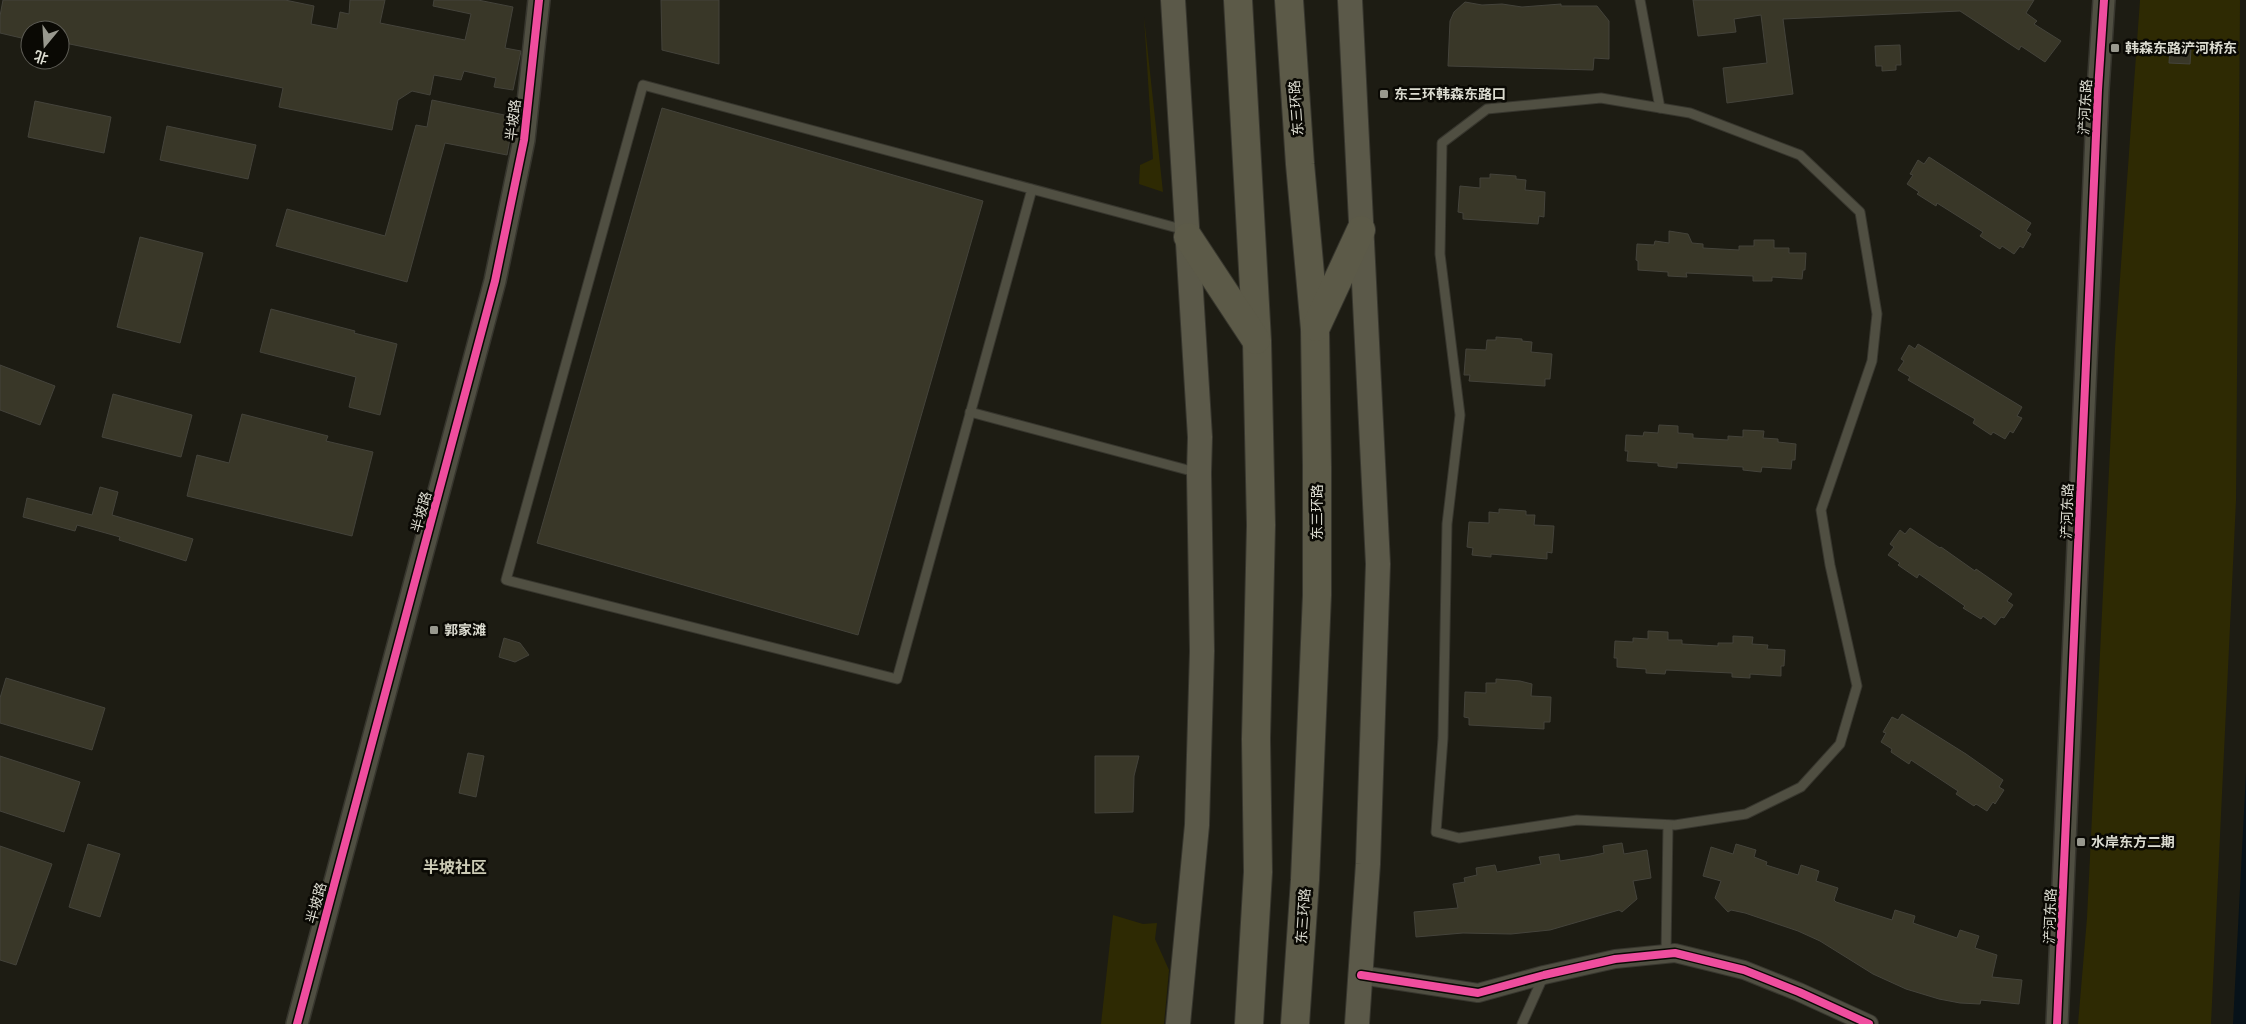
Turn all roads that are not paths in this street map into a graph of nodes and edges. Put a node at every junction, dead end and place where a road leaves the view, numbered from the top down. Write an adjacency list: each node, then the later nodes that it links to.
1 (539, 0): 22 (street, 半坡路)
2 (1173, 0): 13 (main road)
3 (1238, 0): 15 (highway)
4 (1289, 0): 14 (highway, 东三环路)
5 (1350, 0): 9 (main road)
6 (1366, 0): 9 (main road)
7 (1640, 0): 10 (lane)
8 (2104, 0): 29 (street, 浐河东路)
9 (1354, 71): 12 (main road)
10 (1660, 108): 18 (lane); 18 (lane)
11 (1032, 189): 13 (lane); 16 (lane); 16 (lane)
12 (1361, 230): 14 (highway); 20 (main road)
13 (1188, 234): 15 (highway); 17 (main road)
14 (1315, 329): 25 (highway, 东三环路)
15 (1257, 341): 24 (highway)
16 (970, 412): 17 (lane)
17 (1199, 473): 23 (main road)
18 (1668, 825): 19 (lane)
19 (1666, 954): 21 (street); 28 (street)
20 (1361, 975): 21 (street); 26 (main road)
21 (1544, 975): 27 (lane)
22 (297, 1024)
23 (1178, 1024)
24 (1249, 1024)
25 (1295, 1024)
26 (1357, 1024)
27 (1522, 1024)
28 (1869, 1024)
29 (2057, 1024)

